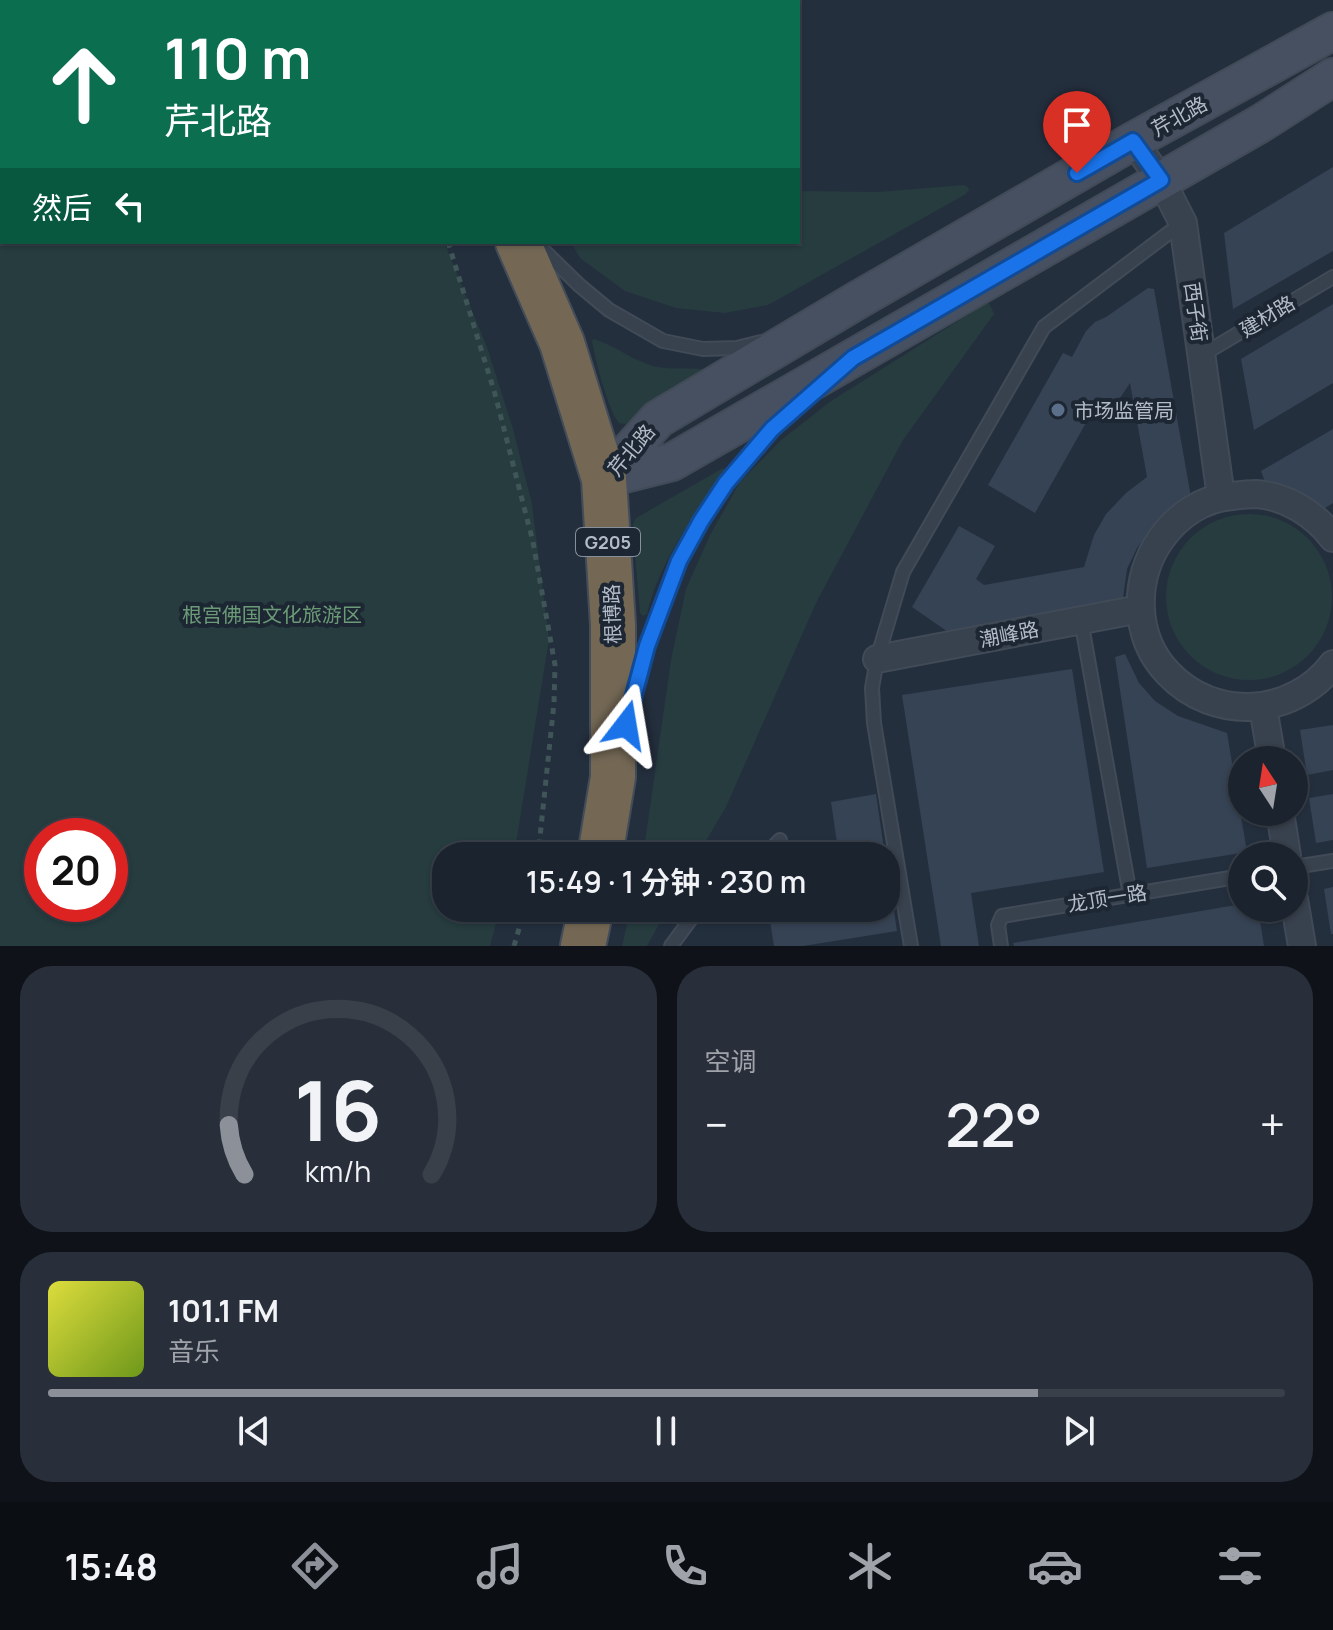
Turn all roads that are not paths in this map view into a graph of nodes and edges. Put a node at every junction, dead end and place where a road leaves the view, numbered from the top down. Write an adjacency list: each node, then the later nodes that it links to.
1 (1333, 31): 3 (main road, 芹北路)
2 (1333, 77): 4 (main road, 芹北路)
3 (1133, 141): 4 (street, 西子街); 9 (main road, 芹北路)
4 (1161, 180): 5 (street, 西子街); 11 (main road, 芹北路)
5 (1183, 223): 10 (street, 西子街); 17 (lane)
6 (519, 244): 12 (highway, 根博路 / G205)
7 (537, 244): 9 (lane)
8 (1333, 277): 10 (lane, 建材路)
9 (856, 301): 12 (main road, 芹北路)
10 (1202, 355): 13 (street, 西子街)
11 (853, 358): 12 (main road, 芹北路); 20 (lane)
12 (604, 479): 23 (highway, 根博路 / G205)
13 (1221, 497): 14 (street); 15 (street)
14 (1333, 538)
15 (1140, 609): 16 (street, 潮峰路); 19 (street)
16 (1081, 620): 17 (street, 潮峰路); 28 (lane)
17 (877, 659): 34 (lane)
18 (1333, 664): 19 (street)
19 (1263, 707): 22 (street)
20 (628, 719)
21 (624, 734): 23 (lane)
22 (1270, 746)
23 (613, 777): 24 (highway, 根博路 / G205)
24 (602, 842)
25 (1333, 861): 26 (lane)
26 (1308, 865)
27 (1228, 878): 28 (lane, 龙顶一路)
28 (1130, 895): 35 (lane, 龙顶一路)
29 (588, 922): 32 (highway)
30 (689, 922): 33 (lane)
31 (1298, 922): 36 (street)
32 (583, 946)
33 (671, 946)
34 (911, 946)
35 (1001, 946)
36 (1302, 946)

